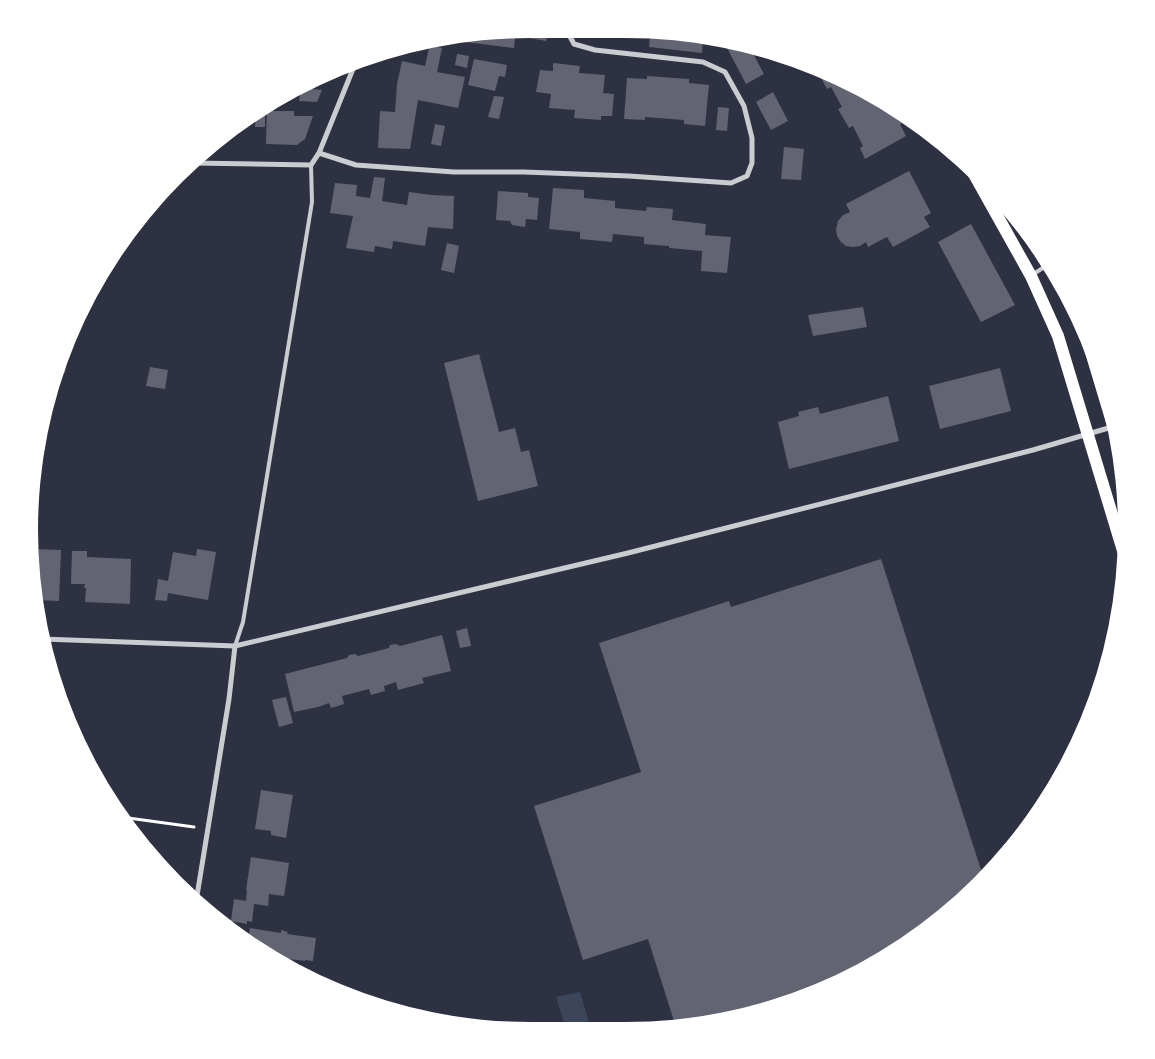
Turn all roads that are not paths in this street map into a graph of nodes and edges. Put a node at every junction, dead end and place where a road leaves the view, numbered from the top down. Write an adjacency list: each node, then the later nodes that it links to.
1 (571, 38): 3 (street)
2 (352, 71): 3 (street)
3 (319, 153): 5 (street)
4 (202, 163): 5 (street)
5 (311, 165): 13 (lane)
6 (998, 209): 8 (main road)
7 (1042, 268): 8 (lane)
8 (1030, 276): 10 (main road)
9 (1107, 428): 10 (street)
10 (1088, 434): 11 (main road); 13 (street)
11 (1118, 533)
12 (50, 639): 13 (street)
13 (235, 646): 14 (street)
14 (198, 892)

